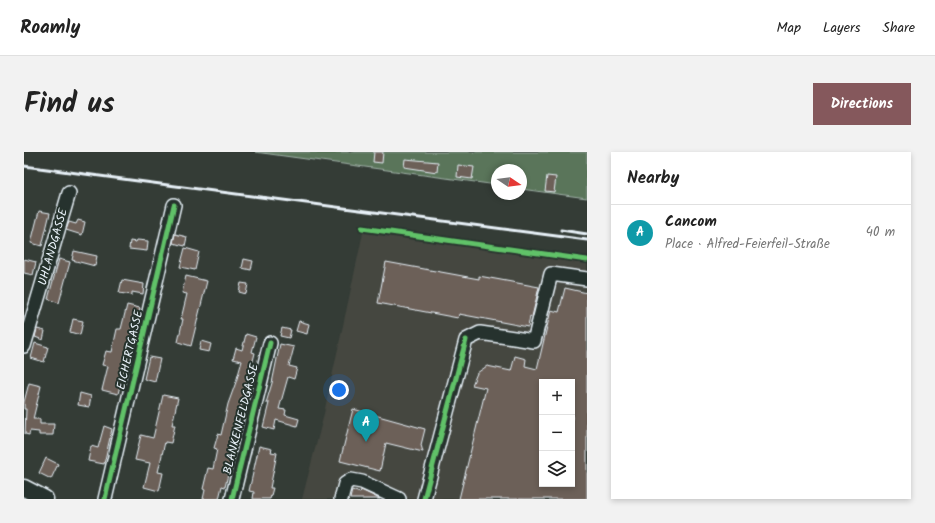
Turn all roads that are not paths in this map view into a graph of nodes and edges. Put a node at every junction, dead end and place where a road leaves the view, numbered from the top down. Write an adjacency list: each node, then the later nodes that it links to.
1 (69, 193): 5 (street, UHLANDGASSE)
2 (174, 205): 8 (street, EICHERTGASSE)
3 (587, 279): 12 (street)
4 (270, 343): 9 (street, BLANKENFELDGASSE)
5 (24, 346)
6 (24, 488): 7 (main road)
7 (45, 499)
8 (105, 499)
9 (232, 499)
10 (341, 499): 11 (street)
11 (399, 499)
12 (424, 499)

